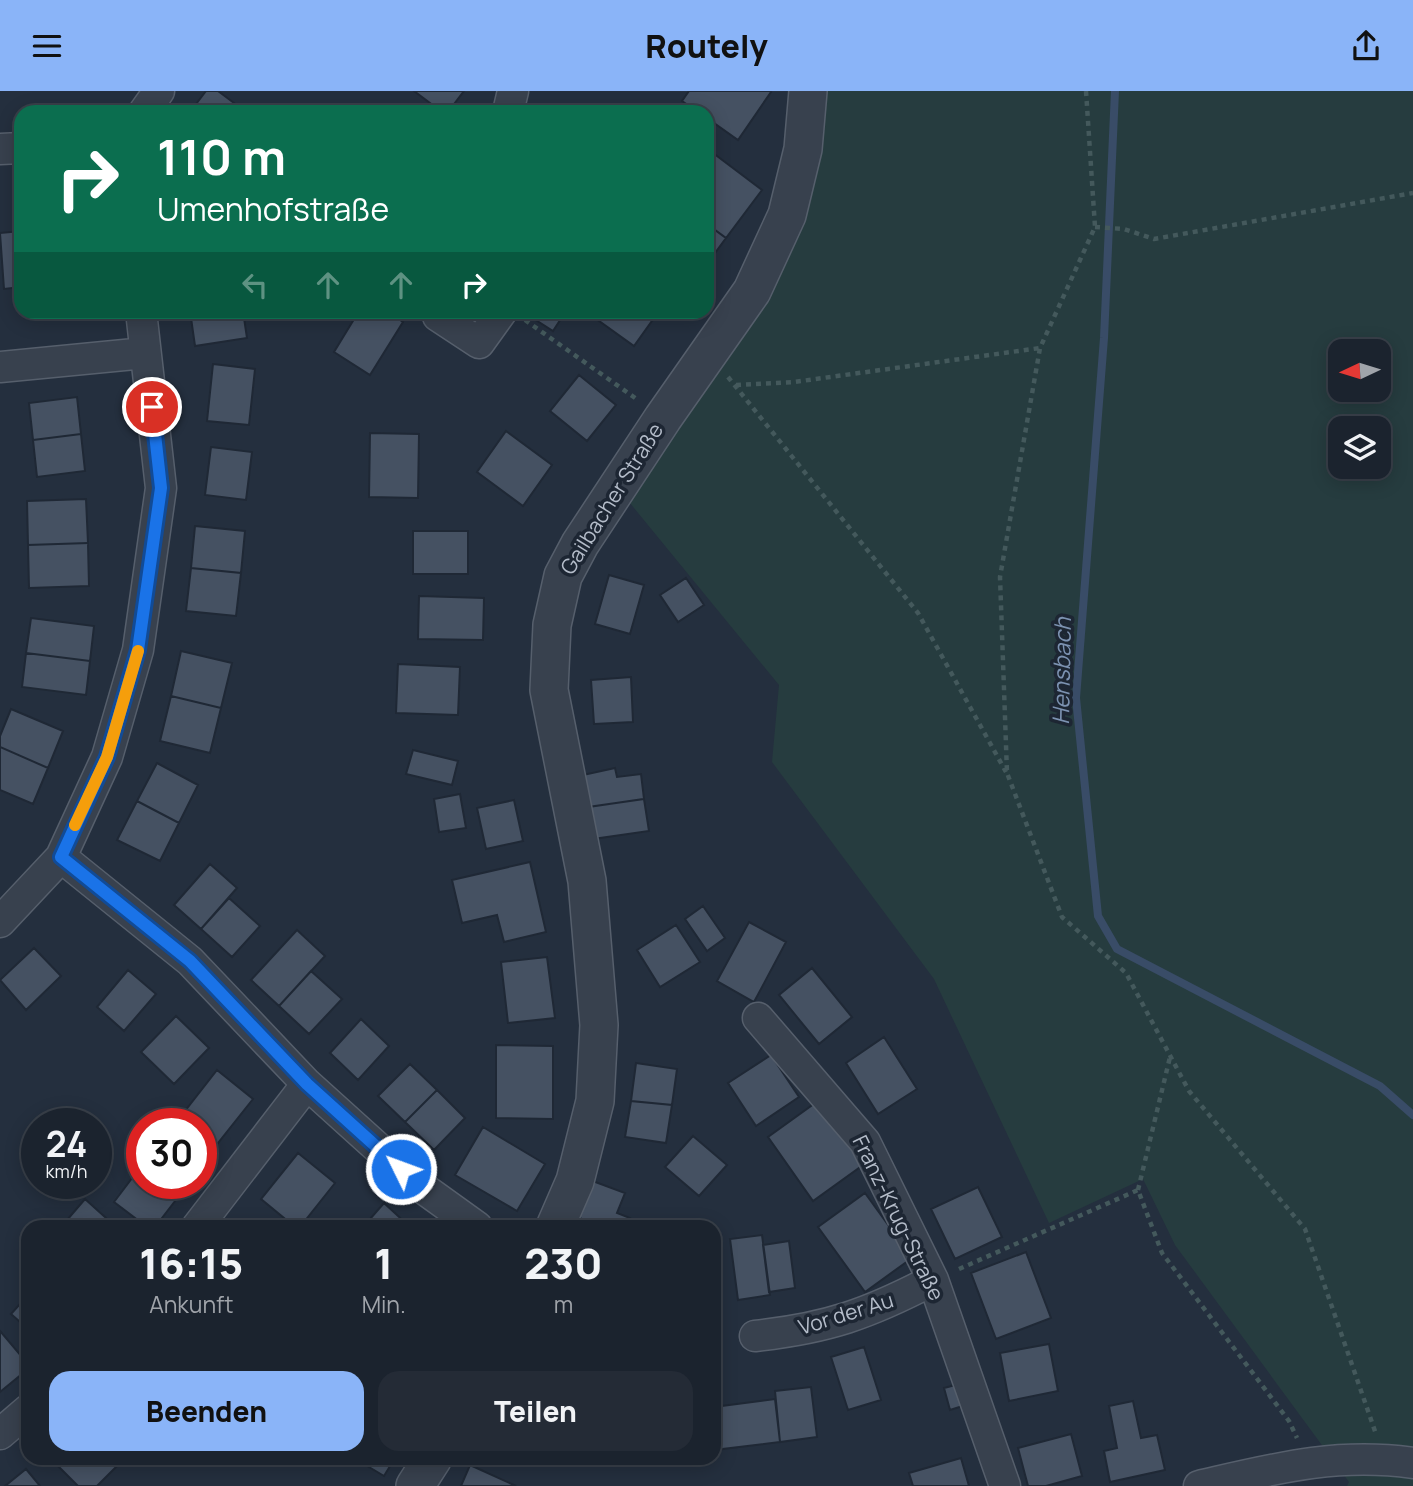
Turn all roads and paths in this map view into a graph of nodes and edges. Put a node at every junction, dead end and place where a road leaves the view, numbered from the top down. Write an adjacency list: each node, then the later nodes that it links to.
1 (808, 91): 11 (street, Gailbacher Straße)
2 (1086, 91): 4 (path)
3 (1413, 193): 4 (path)
4 (1095, 227): 9 (path)
5 (142, 319): 10 (street)
6 (443, 319): 7 (street)
7 (508, 319)
8 (519, 319): 14 (path)
9 (1040, 348): 13 (path); 15 (path)
10 (145, 353): 12 (street); 16 (street)
11 (707, 355): 13 (path); 24 (street, Gailbacher Straße)
12 (0, 367)
13 (735, 385): 15 (path)
14 (649, 407)
15 (1007, 773): 19 (path)
16 (61, 857): 17 (street); 20 (street)
17 (0, 922)
18 (758, 1018): 25 (street, Franz-Krug-Straße)
19 (1170, 1056): 21 (path); 30 (path)
20 (307, 1084): 22 (street); 23 (street)
21 (1138, 1190): 25 (path); 29 (path)
22 (202, 1220)
23 (467, 1220)
24 (558, 1220)
25 (933, 1280): 26 (street, Vor der Au); 33 (street, Franz-Krug-Straße)
26 (755, 1336)
27 (21, 1416): 28 (street)
28 (0, 1434)
29 (1307, 1461): 30 (street); 34 (street)
30 (1399, 1461)
31 (428, 1465): 32 (street)
32 (415, 1486)
33 (1004, 1486)
34 (1199, 1486)

